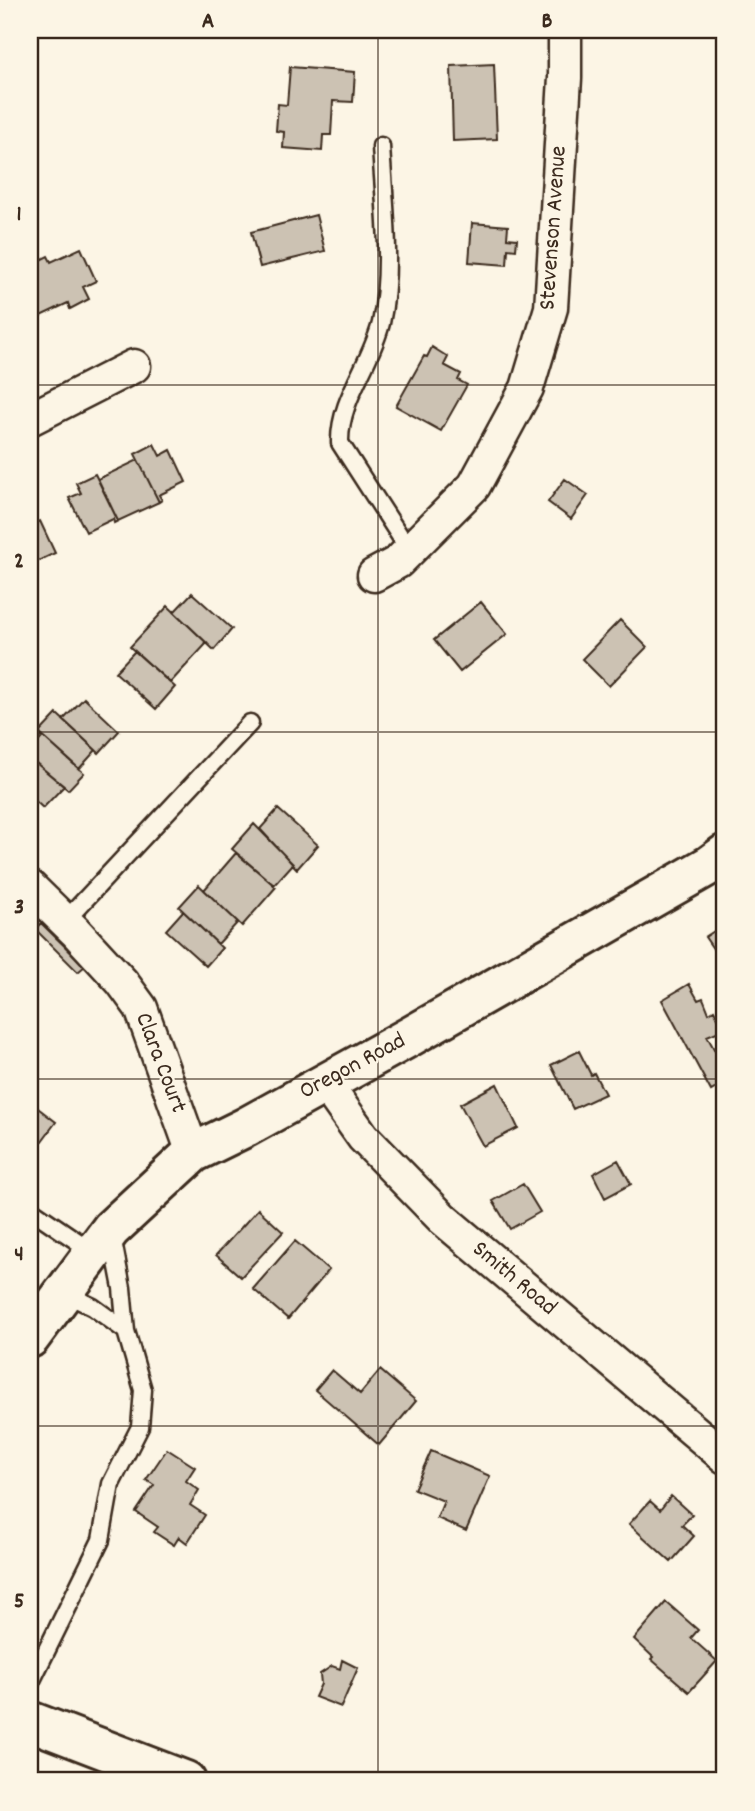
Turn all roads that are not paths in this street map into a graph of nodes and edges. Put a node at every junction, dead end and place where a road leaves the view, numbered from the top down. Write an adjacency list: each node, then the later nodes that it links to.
1 (565, 30): 5 (street, Stevenson Avenue)
2 (381, 146): 5 (lane)
3 (134, 366): 4 (street)
4 (30, 419)
5 (409, 550): 6 (street, Stevenson Avenue)
6 (374, 575)
7 (250, 723): 10 (lane)
8 (723, 861): 11 (street, Oregon Road)
9 (30, 887): 10 (street, Clara Court)
10 (65, 921): 12 (street, Clara Court)
11 (324, 1082): 12 (street, Oregon Road); 18 (street, Smith Road)
12 (193, 1153): 14 (street, Oregon Road)
13 (30, 1209): 14 (lane)
14 (102, 1241): 15 (street, Oregon Road); 16 (lane)
15 (62, 1292): 16 (lane); 17 (street, Oregon Road)
16 (126, 1331): 19 (lane)
17 (30, 1338)
18 (725, 1457)
19 (30, 1684)
20 (30, 1721): 21 (street)
21 (181, 1781)

